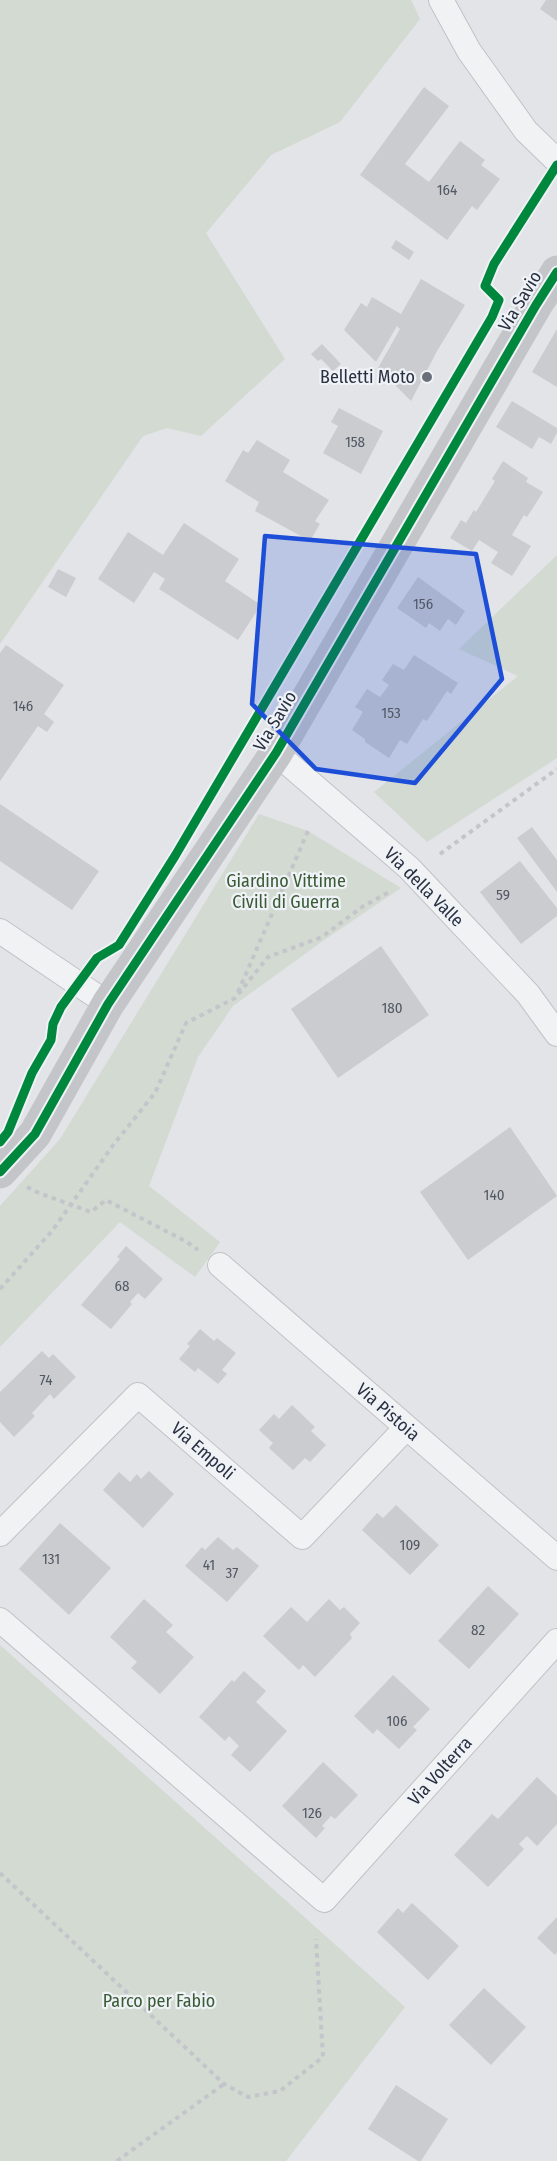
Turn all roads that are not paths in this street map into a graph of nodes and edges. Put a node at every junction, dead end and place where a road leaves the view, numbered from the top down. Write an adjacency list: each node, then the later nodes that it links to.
1 (441, 0): 2 (street)
2 (557, 160)
3 (557, 272): 4 (street, Via Savio)
4 (276, 753): 6 (street, Via Savio); 7 (street, Via della Valle)
5 (0, 931): 6 (street)
6 (108, 1004): 8 (street, Via Savio)
7 (557, 1034)
8 (0, 1172)
9 (220, 1265): 10 (street, Via Pistoia)
10 (406, 1428): 11 (street, Via Empoli); 12 (street, Via Pistoia)
11 (0, 1534)
12 (557, 1558)
13 (0, 1620): 14 (street, Via Volterra)
14 (557, 1641)

